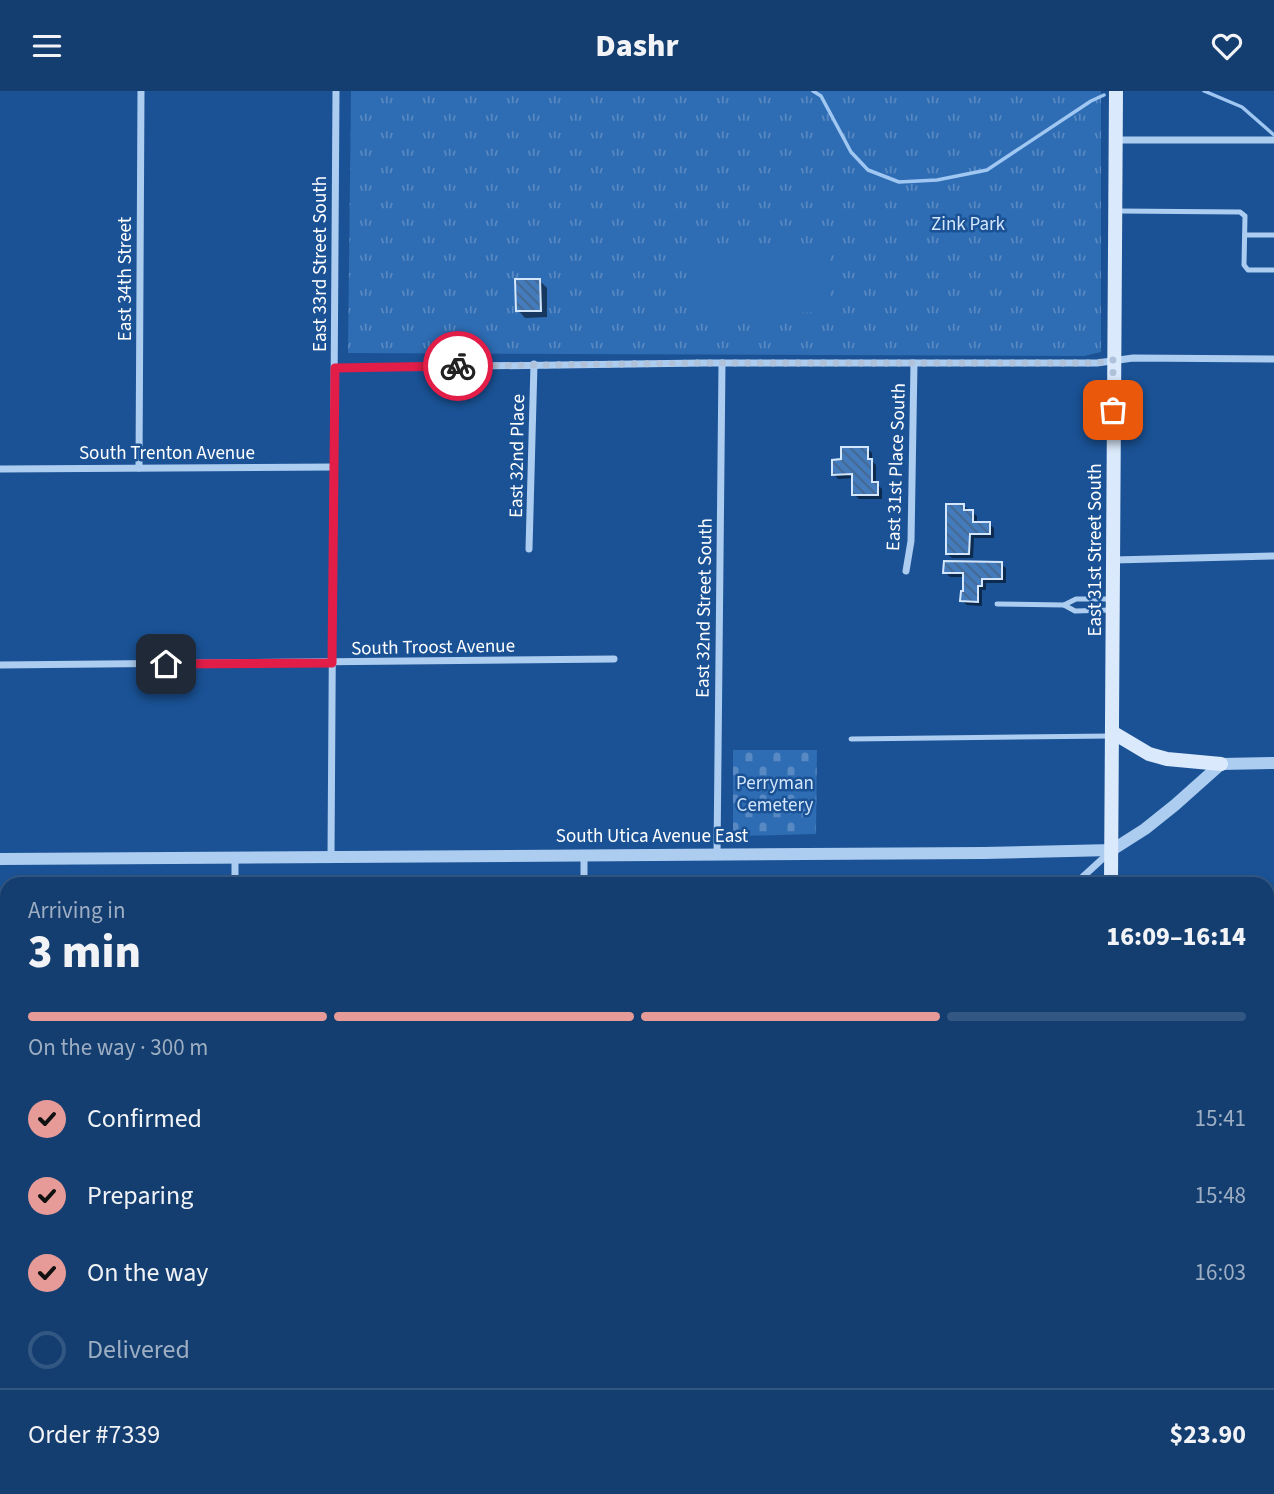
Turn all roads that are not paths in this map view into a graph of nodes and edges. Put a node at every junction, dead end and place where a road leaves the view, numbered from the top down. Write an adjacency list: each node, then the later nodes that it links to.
1 (141, 91): 17 (street, East 34th Street)
2 (336, 91): 15 (street, East 33rd Street South)
3 (1116, 91): 4 (main road, East 31st Street South)
4 (1116, 140): 5 (street); 6 (main road, East 31st Street South)
5 (1274, 141)
6 (1115, 211): 7 (lane); 11 (main road, East 31st Street South)
7 (1244, 235): 8 (lane); 9 (lane)
8 (1274, 235)
9 (1274, 270)
10 (1274, 359): 11 (street)
11 (1113, 360): 13 (street); 21 (main road, East 31st Street South)
12 (722, 363): 13 (street); 14 (street); 34 (street, East 32nd Street South)
13 (914, 363): 22 (street, East 31st Place South)
14 (534, 364): 15 (street); 19 (street, East 32nd Place)
15 (335, 368): 16 (street, East 33rd Street South)
16 (334, 467): 17 (street, South Trenton Avenue); 27 (street, East 33rd Street South)
17 (139, 468): 18 (street, South Trenton Avenue)
18 (0, 469)
19 (529, 549)
20 (1274, 556): 21 (street)
21 (1113, 559): 25 (main road, East 31st Street South)
22 (906, 571)
23 (997, 604): 24 (lane)
24 (1064, 605): 25 (lane); 25 (lane)
25 (1112, 605): 29 (main road, East 31st Street South)
26 (614, 659): 27 (street, South Troost Avenue)
27 (332, 663): 28 (street, South Troost Avenue); 37 (street, East 33rd Street South)
28 (0, 665)
29 (1112, 734): 30 (lane); 32 (main road); 33 (main road, East 31st Street South)
30 (851, 739)
31 (1274, 763): 32 (street)
32 (1221, 764): 33 (street)
33 (1112, 850): 34 (street, South Utica Avenue East); 41 (street); 42 (main road, East 31st Street South)
34 (717, 854): 35 (street, South Utica Avenue East)
35 (584, 855): 37 (street, South Utica Avenue East); 40 (street)
36 (235, 857): 37 (street, South Utica Avenue East); 38 (street, South Utica Avenue East); 39 (street)
37 (331, 857)
38 (0, 859)
39 (235, 877)
40 (584, 877)
41 (1083, 877)
42 (1111, 877)

